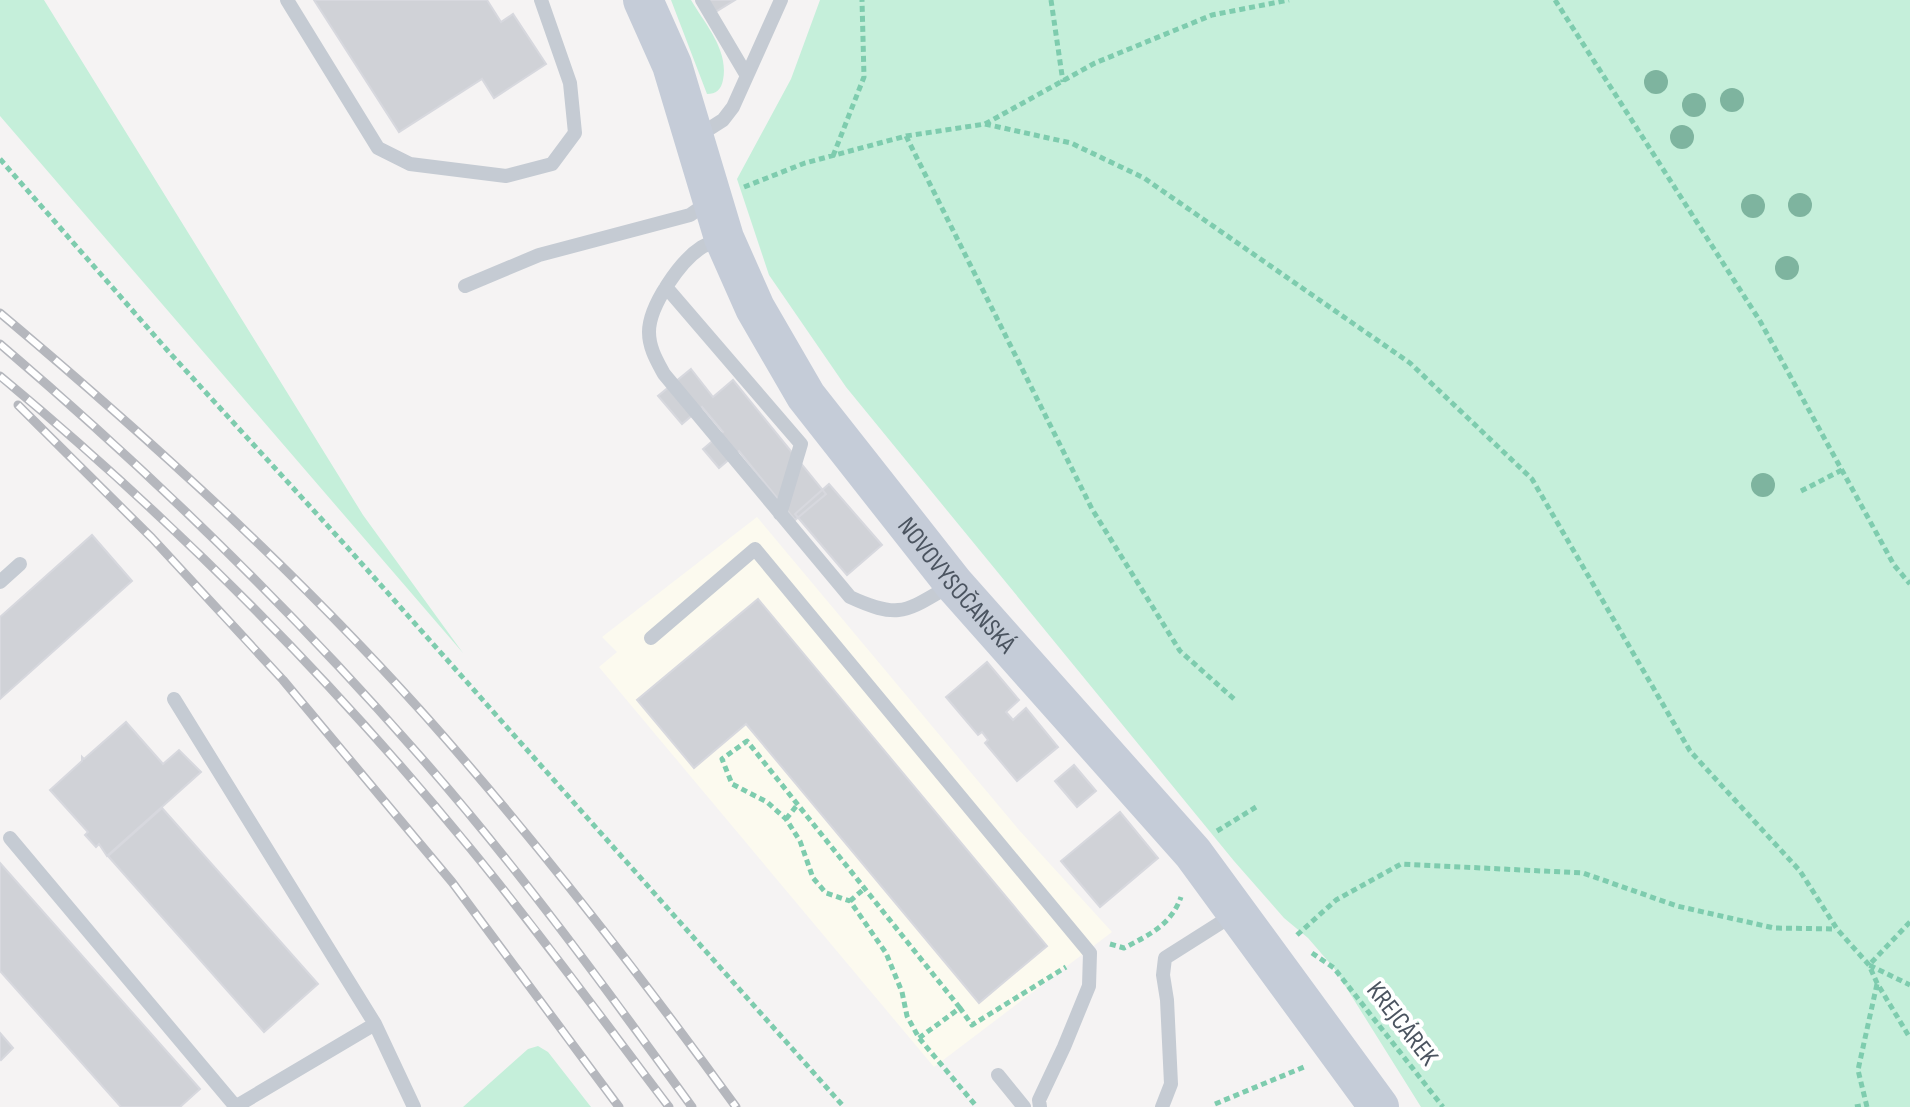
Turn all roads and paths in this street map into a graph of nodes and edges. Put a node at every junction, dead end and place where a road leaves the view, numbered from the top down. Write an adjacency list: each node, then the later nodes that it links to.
1 (287, 0): 2 (lane)
2 (541, 0)
3 (643, 0): 14 (main road, NOVOVYSOČANSKÁ)
4 (702, 0): 10 (lane)
5 (781, 0): 10 (lane)
6 (862, 0): 15 (path)
7 (1051, 0): 11 (path)
8 (1289, 0): 11 (path)
9 (1555, 0): 21 (path)
10 (747, 76): 14 (lane)
11 (1063, 82): 12 (path)
12 (985, 124): 13 (path); 41 (path)
13 (906, 136): 15 (path); 30 (path)
14 (694, 138): 17 (main road, NOVOVYSOČANSKÁ)
15 (833, 156): 17 (path)
16 (0, 159): 59 (path)
17 (713, 199): 18 (main road, NOVOVYSOČANSKÁ); 19 (lane)
18 (724, 238): 20 (lane); 26 (main road, NOVOVYSOČANSKÁ)
19 (465, 286)
20 (666, 287): 23 (lane); 23 (lane)
21 (1842, 470): 22 (path); 27 (path)
22 (1801, 491)
23 (780, 514): 26 (lane)
24 (20, 564): 25 (lane)
25 (0, 582)
26 (954, 584): 39 (main road, NOVOVYSOČANSKÁ)
27 (1910, 584)
28 (651, 638): 42 (lane)
29 (174, 699): 49 (lane)
30 (1234, 699)
31 (798, 804): 33 (path); 33 (path); 36 (path)
32 (1256, 807): 34 (path)
33 (786, 819): 38 (path)
34 (1207, 837)
35 (10, 838): 57 (lane)
36 (865, 888): 38 (path); 48 (path)
37 (1183, 889): 42 (path)
38 (850, 901): 50 (path)
39 (1236, 912): 43 (main road, NOVOVYSOČANSKÁ); 63 (lane)
40 (1910, 922): 44 (path)
41 (1837, 929): 43 (path); 44 (path)
42 (1090, 953): 48 (path); 62 (lane)
43 (1272, 959): 64 (main road, NOVOVYSOČANSKÁ)
44 (1869, 965): 46 (path); 47 (path)
45 (1334, 968): 55 (path, KREJCÁREK)
46 (1877, 983): 51 (path); 56 (path)
47 (1910, 985)
48 (960, 1008): 50 (path)
49 (375, 1024): 57 (lane); 58 (lane)
50 (919, 1038): 60 (path)
51 (1910, 1038)
52 (1304, 1067): 54 (path)
53 (998, 1075): 61 (lane)
54 (1215, 1104)
55 (1442, 1105)
56 (1867, 1106): 65 (path)
57 (236, 1107)
58 (414, 1107)
59 (844, 1107)
60 (977, 1107)
61 (1024, 1107)
62 (1040, 1107)
63 (1162, 1107)
64 (1379, 1107)
65 (1855, 1107)

